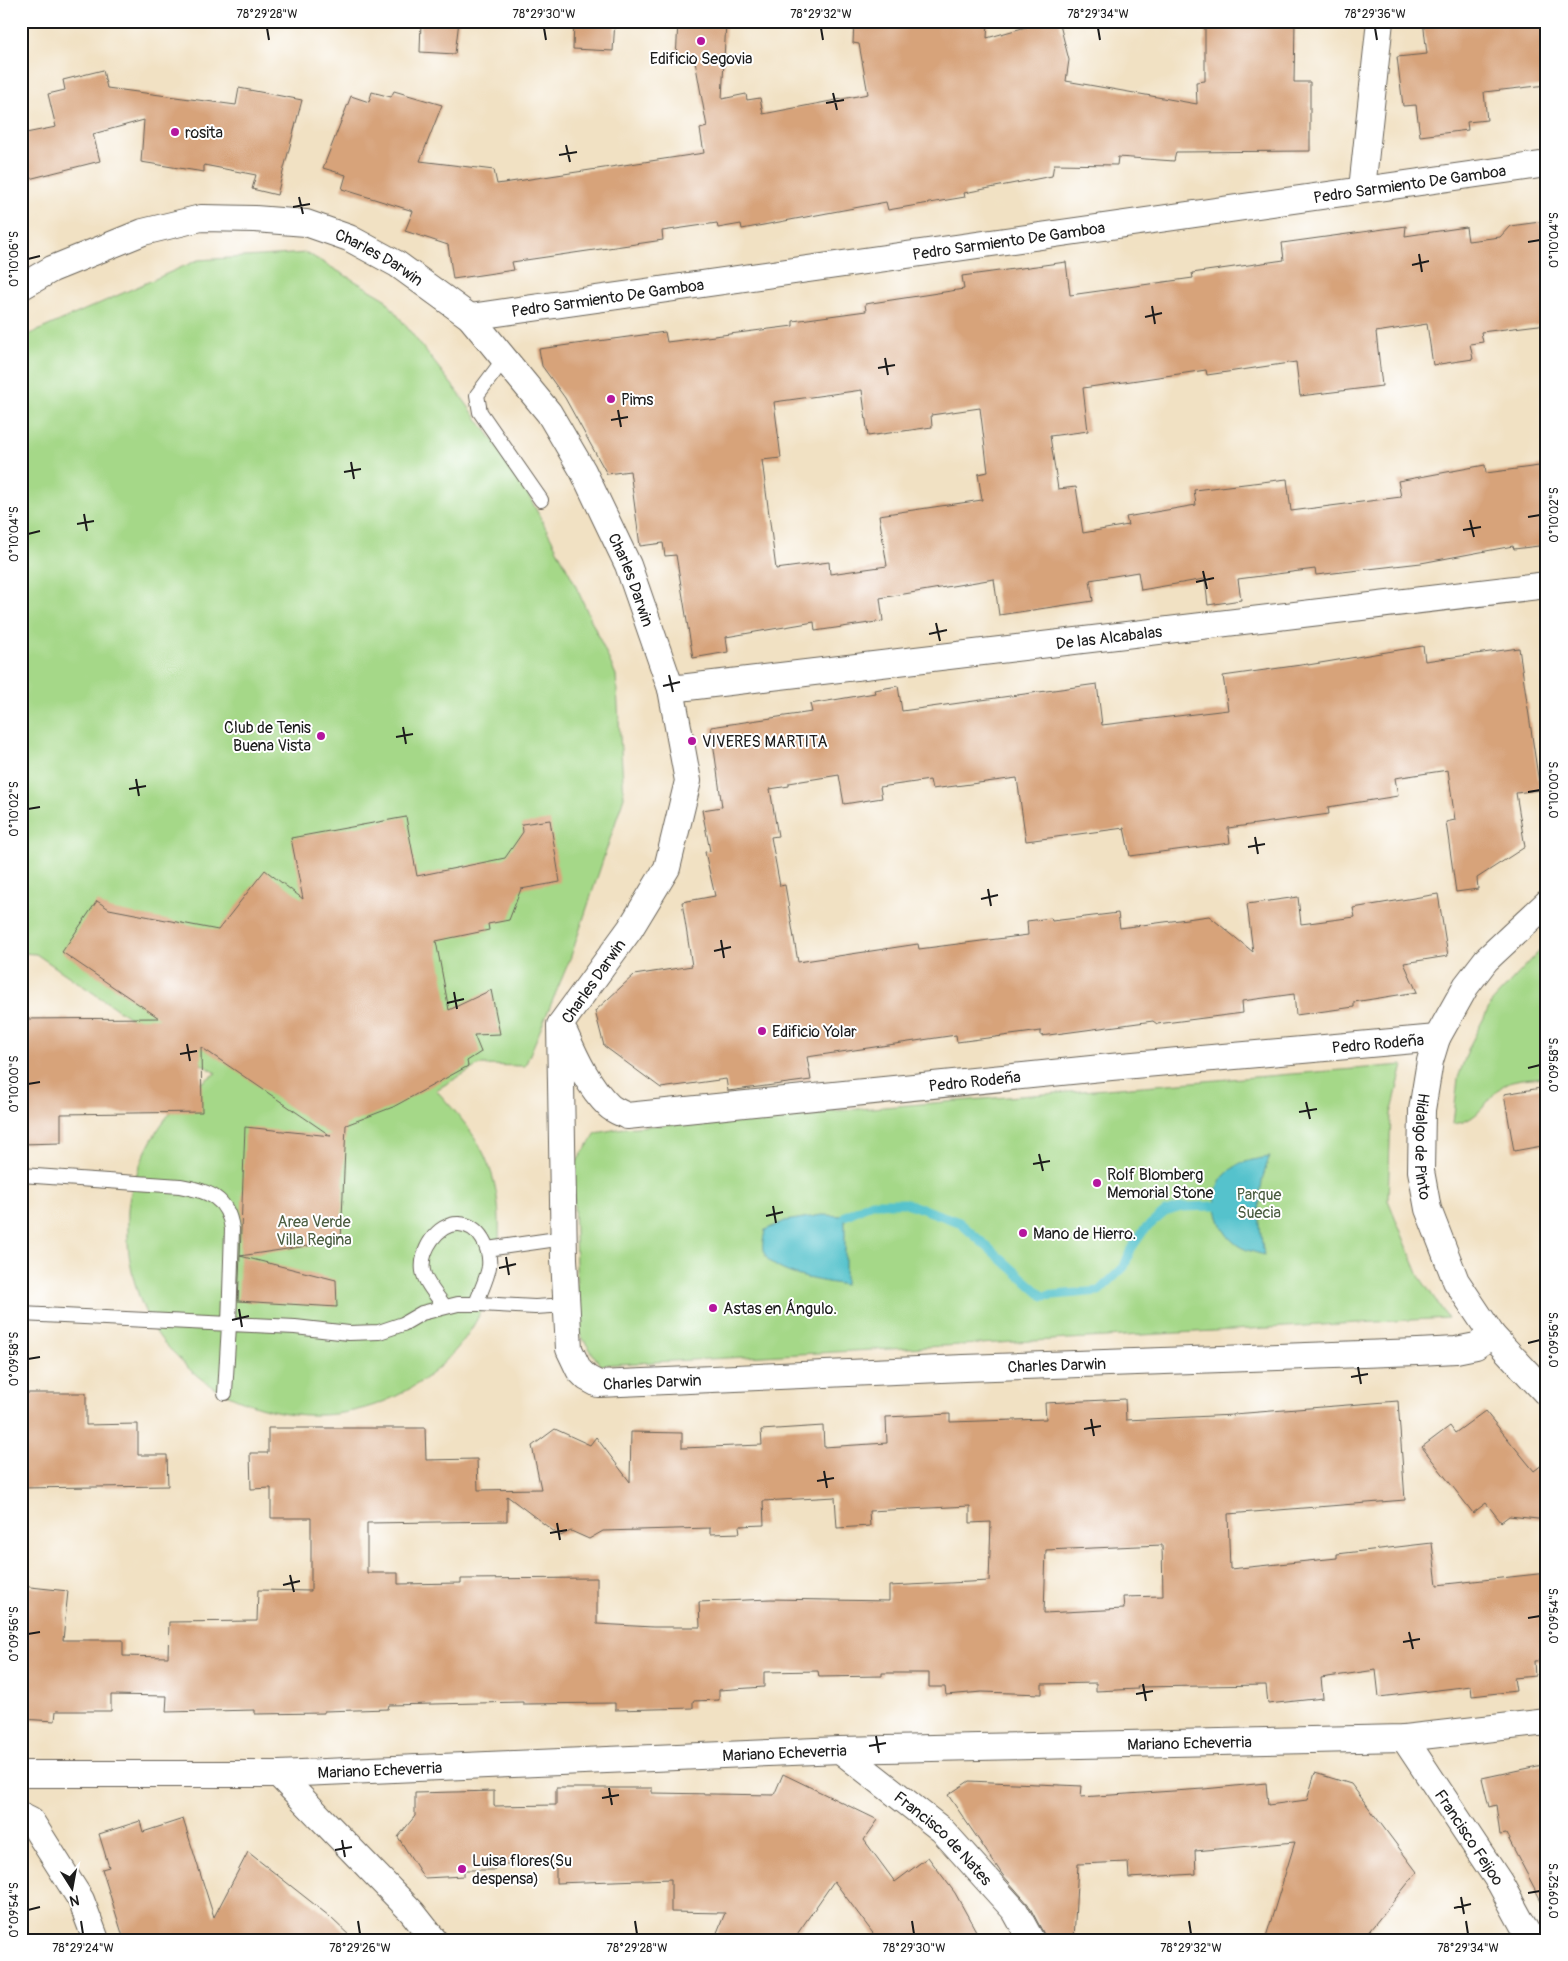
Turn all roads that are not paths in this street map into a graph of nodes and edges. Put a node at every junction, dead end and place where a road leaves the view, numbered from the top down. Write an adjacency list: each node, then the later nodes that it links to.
1 (1380, 21): 3 (street)
2 (1547, 164): 3 (street, Pedro Sarmiento De Gamboa)
3 (1362, 188): 5 (street, Pedro Sarmiento De Gamboa)
4 (21, 287): 5 (street, Charles Darwin)
5 (470, 317): 6 (street, Charles Darwin)
6 (504, 359): 7 (lane); 9 (street, Charles Darwin)
7 (541, 500)
8 (1547, 585): 9 (street, De las Alcabalas)
9 (671, 689): 11 (street, Charles Darwin)
10 (1547, 903): 12 (street, Hidalgo de Pinto)
11 (560, 1024): 12 (street, Pedro Rodeña); 14 (street, Charles Darwin)
12 (1437, 1038): 21 (street, Hidalgo de Pinto)
13 (21, 1175): 20 (lane)
14 (564, 1238): 15 (lane); 17 (street, Charles Darwin)
15 (487, 1249): 16 (lane); 18 (lane)
16 (476, 1304): 17 (lane); 18 (lane)
17 (567, 1305): 21 (street, Charles Darwin)
18 (445, 1307): 20 (lane)
19 (21, 1314): 20 (lane)
20 (229, 1325): 22 (lane)
21 (1492, 1335): 23 (street, Hidalgo de Pinto)
22 (225, 1393)
23 (1547, 1394)
24 (1547, 1722): 25 (street, Mariano Echeverria)
25 (1404, 1738): 26 (street, Mariano Echeverria); 33 (street, Francisco Feijoo)
26 (840, 1750): 28 (street, Mariano Echeverria); 32 (street, Francisco de Nates)
27 (21, 1774): 28 (street, Mariano Echeverria)
28 (278, 1774): 31 (street)
29 (21, 1816): 30 (street)
30 (96, 1940)
31 (434, 1940)
32 (1031, 1940)
33 (1531, 1940)

